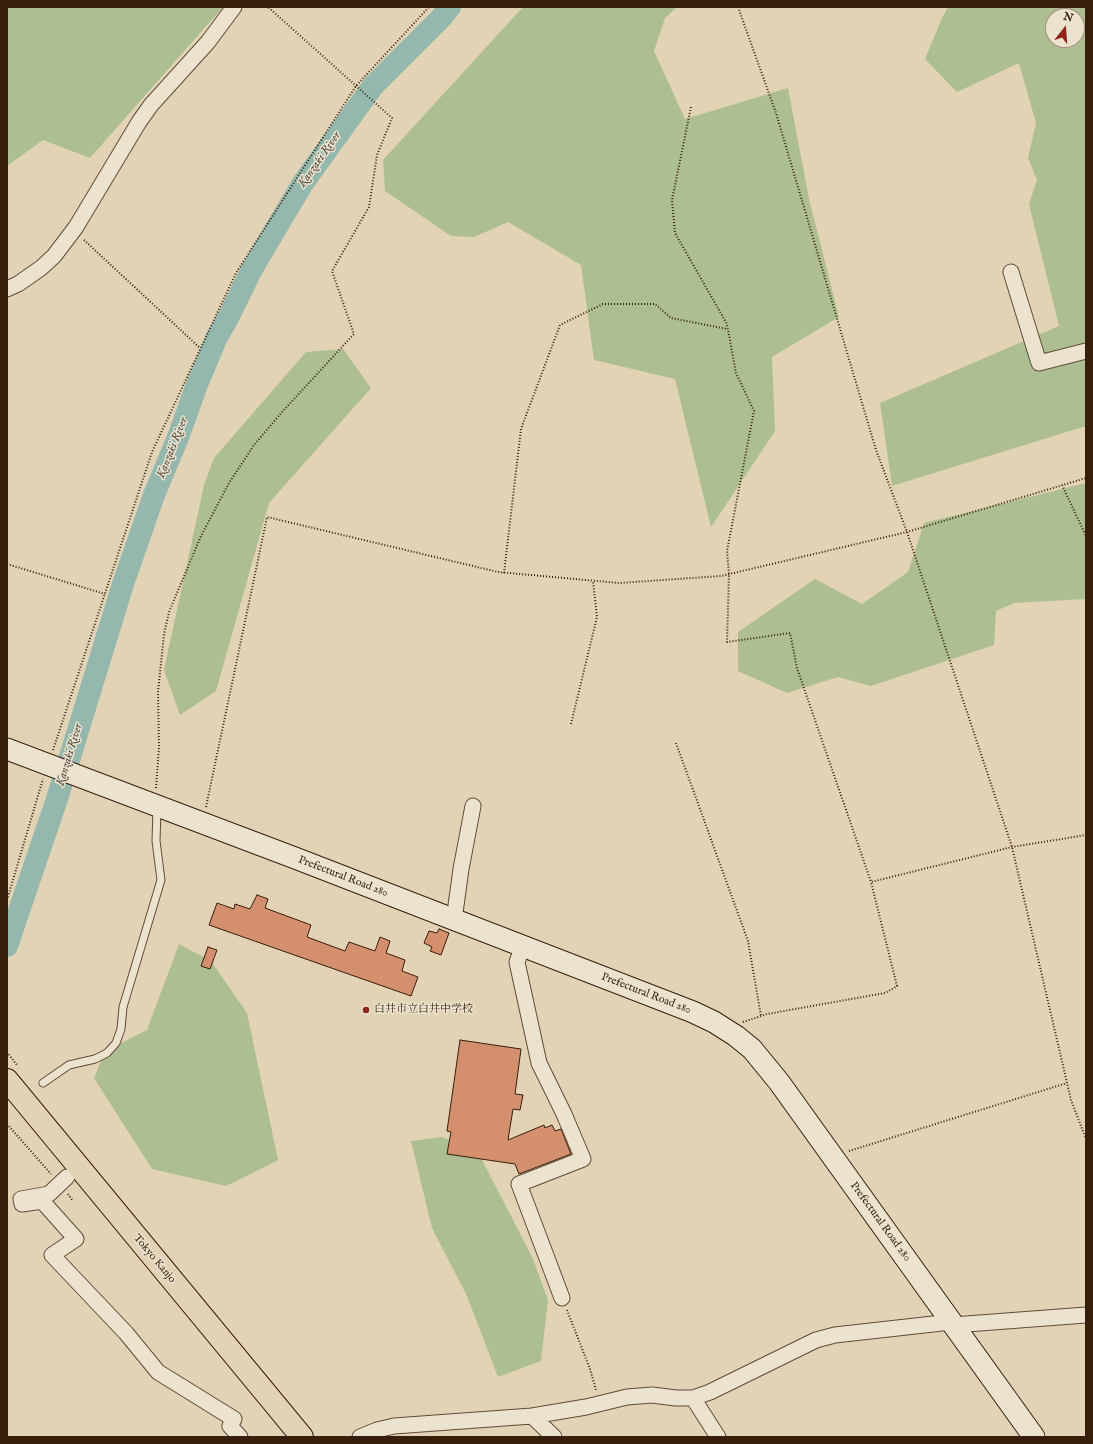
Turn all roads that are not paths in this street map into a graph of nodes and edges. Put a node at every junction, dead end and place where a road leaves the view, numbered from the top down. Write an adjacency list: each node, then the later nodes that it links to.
1 (234, 7): 3 (street)
2 (1011, 272): 4 (street)
3 (7, 289)
4 (1086, 351)
5 (7, 749): 6 (main road, Prefectural Road 280)
6 (156, 806): 8 (main road, Prefectural Road 280); 11 (lane)
7 (473, 806): 8 (street)
8 (454, 920): 9 (main road, Prefectural Road 280)
9 (523, 946): 14 (street); 16 (main road, Prefectural Road 280)
10 (7, 1080): 22 (highway, Tokyo Kanjo)
11 (43, 1083)
12 (7, 1105): 13 (highway, Tokyo Kanjo)
13 (62, 1182): 20 (street); 21 (highway, Tokyo Kanjo)
14 (562, 1298)
15 (1086, 1315): 16 (street)
16 (952, 1324): 17 (street); 26 (main road, Prefectural Road 280)
17 (693, 1398): 18 (street); 25 (street)
18 (532, 1416): 19 (street); 24 (street)
19 (378, 1433): 23 (street)
20 (240, 1437)
21 (283, 1437)
22 (302, 1437)
23 (360, 1437)
24 (554, 1437)
25 (718, 1437)
26 (1034, 1437)

